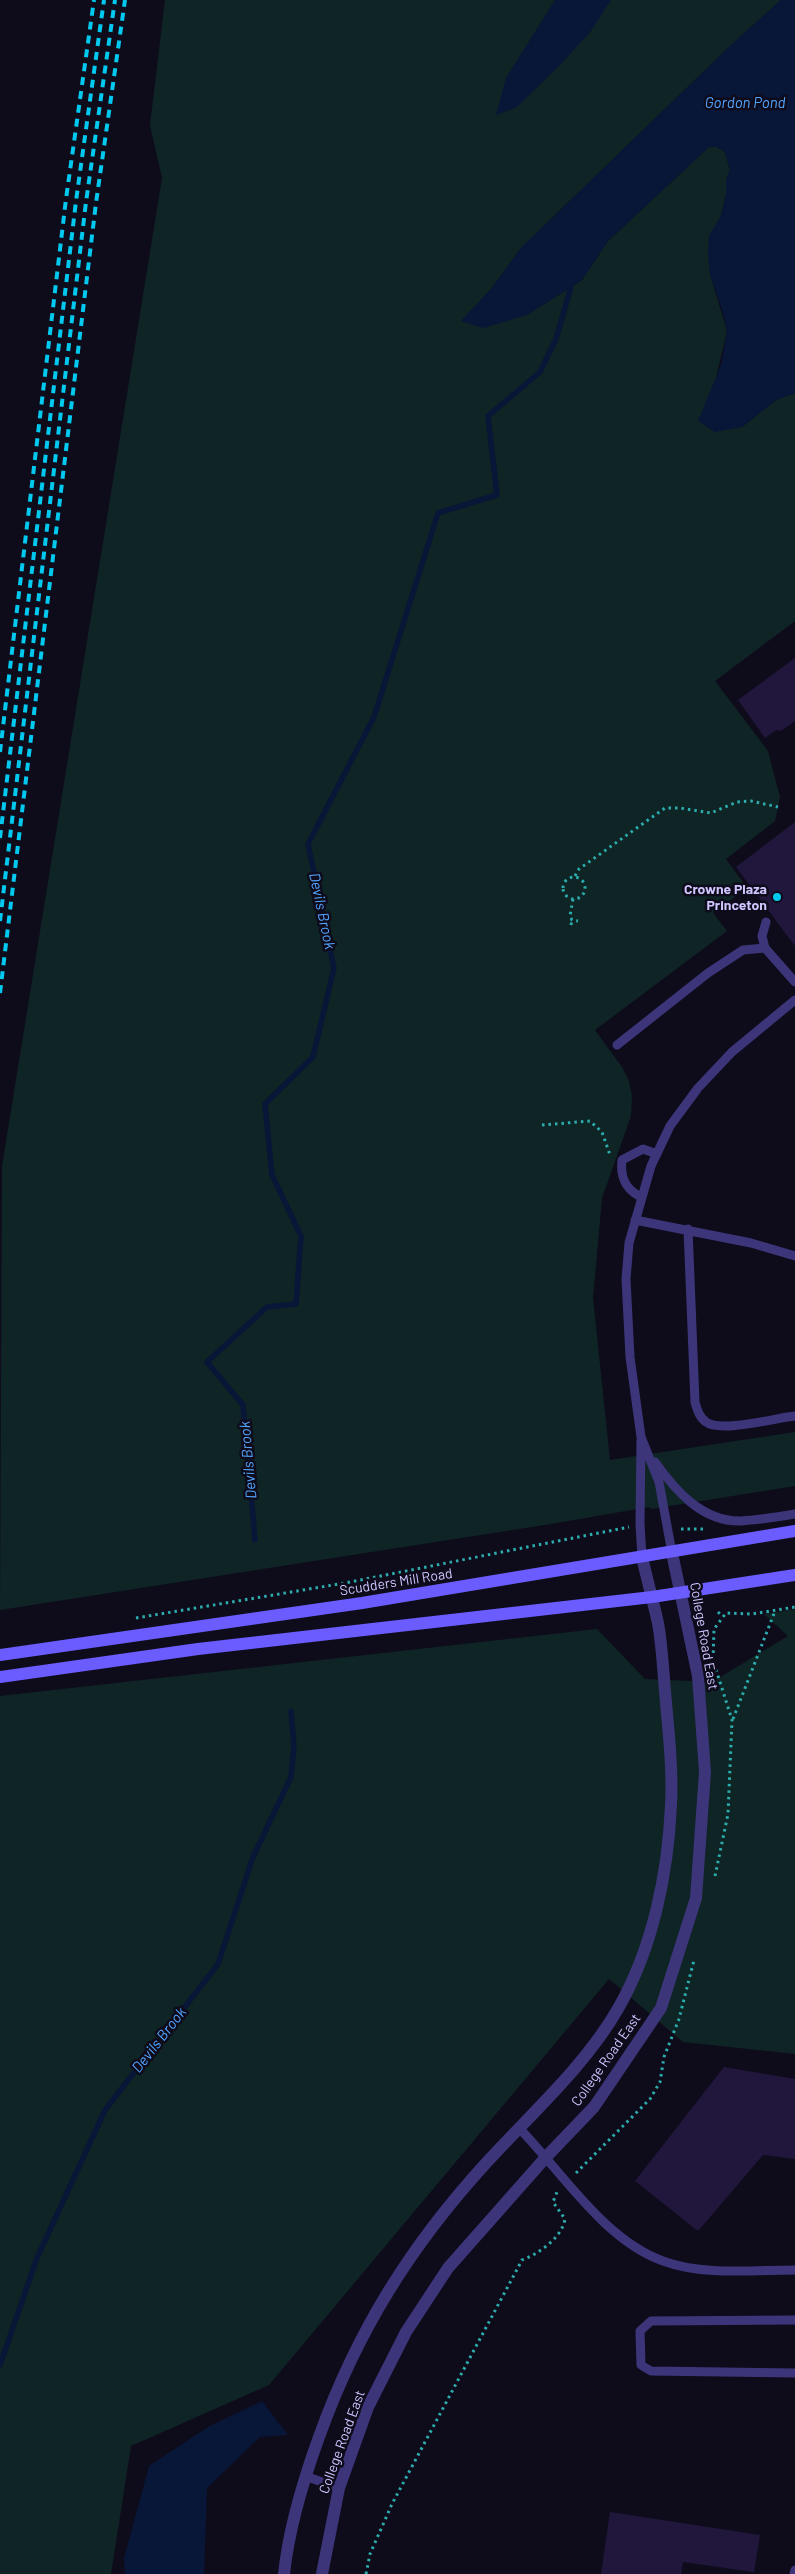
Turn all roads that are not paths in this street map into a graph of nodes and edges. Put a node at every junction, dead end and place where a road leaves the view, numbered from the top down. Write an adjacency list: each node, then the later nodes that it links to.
1 (766, 922): 2 (lane)
2 (765, 948): 3 (lane); 5 (lane)
3 (795, 982)
4 (795, 1000): 6 (lane)
5 (617, 1045)
6 (657, 1154): 7 (lane); 7 (lane)
7 (641, 1197): 8 (lane)
8 (635, 1220): 9 (lane); 12 (lane)
9 (688, 1229): 10 (lane); 11 (lane)
10 (795, 1256)
11 (795, 1416)
12 (641, 1438): 13 (lane); 15 (lane); 16 (lane)
13 (795, 1514)
14 (795, 1532): 15 (main road, Scudders Mill Road)
15 (672, 1554): 16 (main road, Scudders Mill Road); 18 (street, College Road East)
16 (642, 1557): 19 (street, College Road East); 20 (main road, Scudders Mill Road)
17 (795, 1575): 18 (main road)
18 (682, 1593): 19 (main road); 23 (street, College Road East)
19 (652, 1597): 21 (main road); 22 (street, College Road East)
20 (0, 1655)
21 (0, 1678)
22 (519, 2128): 23 (lane); 27 (street, College Road East)
23 (547, 2156): 24 (lane); 28 (street, College Road East)
24 (795, 2270)
25 (795, 2320): 26 (lane)
26 (795, 2373)
27 (305, 2476): 28 (lane); 29 (street, College Road East)
28 (339, 2488): 30 (street, College Road East)
29 (284, 2574)
30 (322, 2574)

